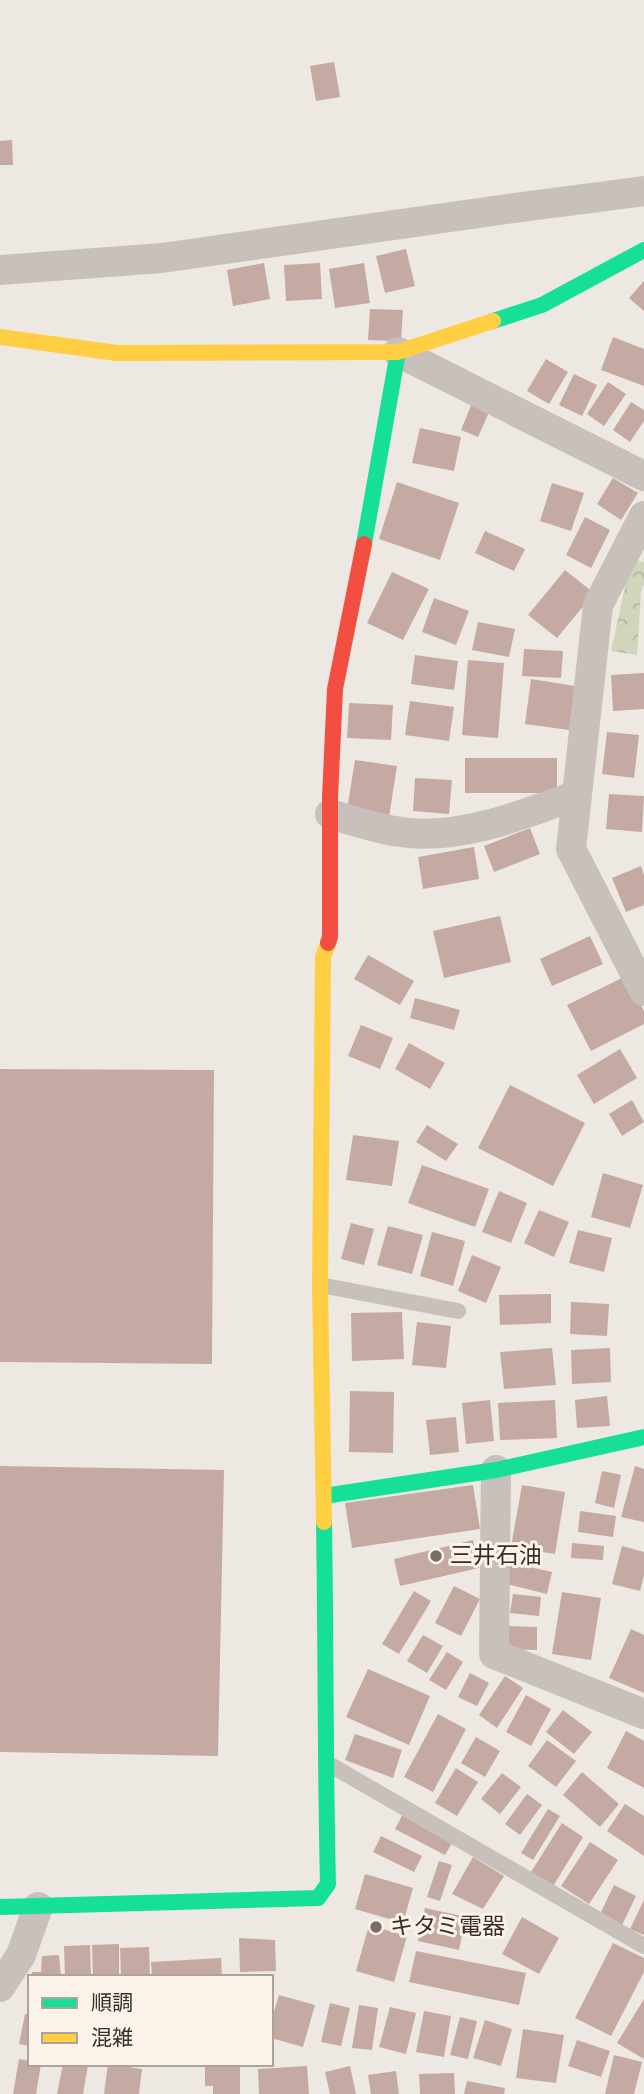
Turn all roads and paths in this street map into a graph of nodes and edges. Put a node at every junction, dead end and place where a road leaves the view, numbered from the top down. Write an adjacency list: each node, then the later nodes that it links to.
1 (644, 191): 3 (street)
2 (644, 250): 5 (street)
3 (0, 270)
4 (0, 337): 5 (street)
5 (398, 352): 6 (street); 9 (street)
6 (644, 475)
7 (644, 516): 8 (street)
8 (577, 795): 9 (street); 10 (street)
9 (330, 814): 11 (street)
10 (644, 991)
11 (320, 1285): 12 (lane); 15 (street)
12 (458, 1311)
13 (644, 1437): 14 (street)
14 (496, 1470): 15 (street); 16 (street)
15 (324, 1496): 17 (street)
16 (644, 1714)
17 (325, 1762): 19 (street); 20 (lane)
18 (0, 1907): 19 (street)
19 (38, 1907): 21 (street)
20 (644, 1946)
21 (0, 1987)

